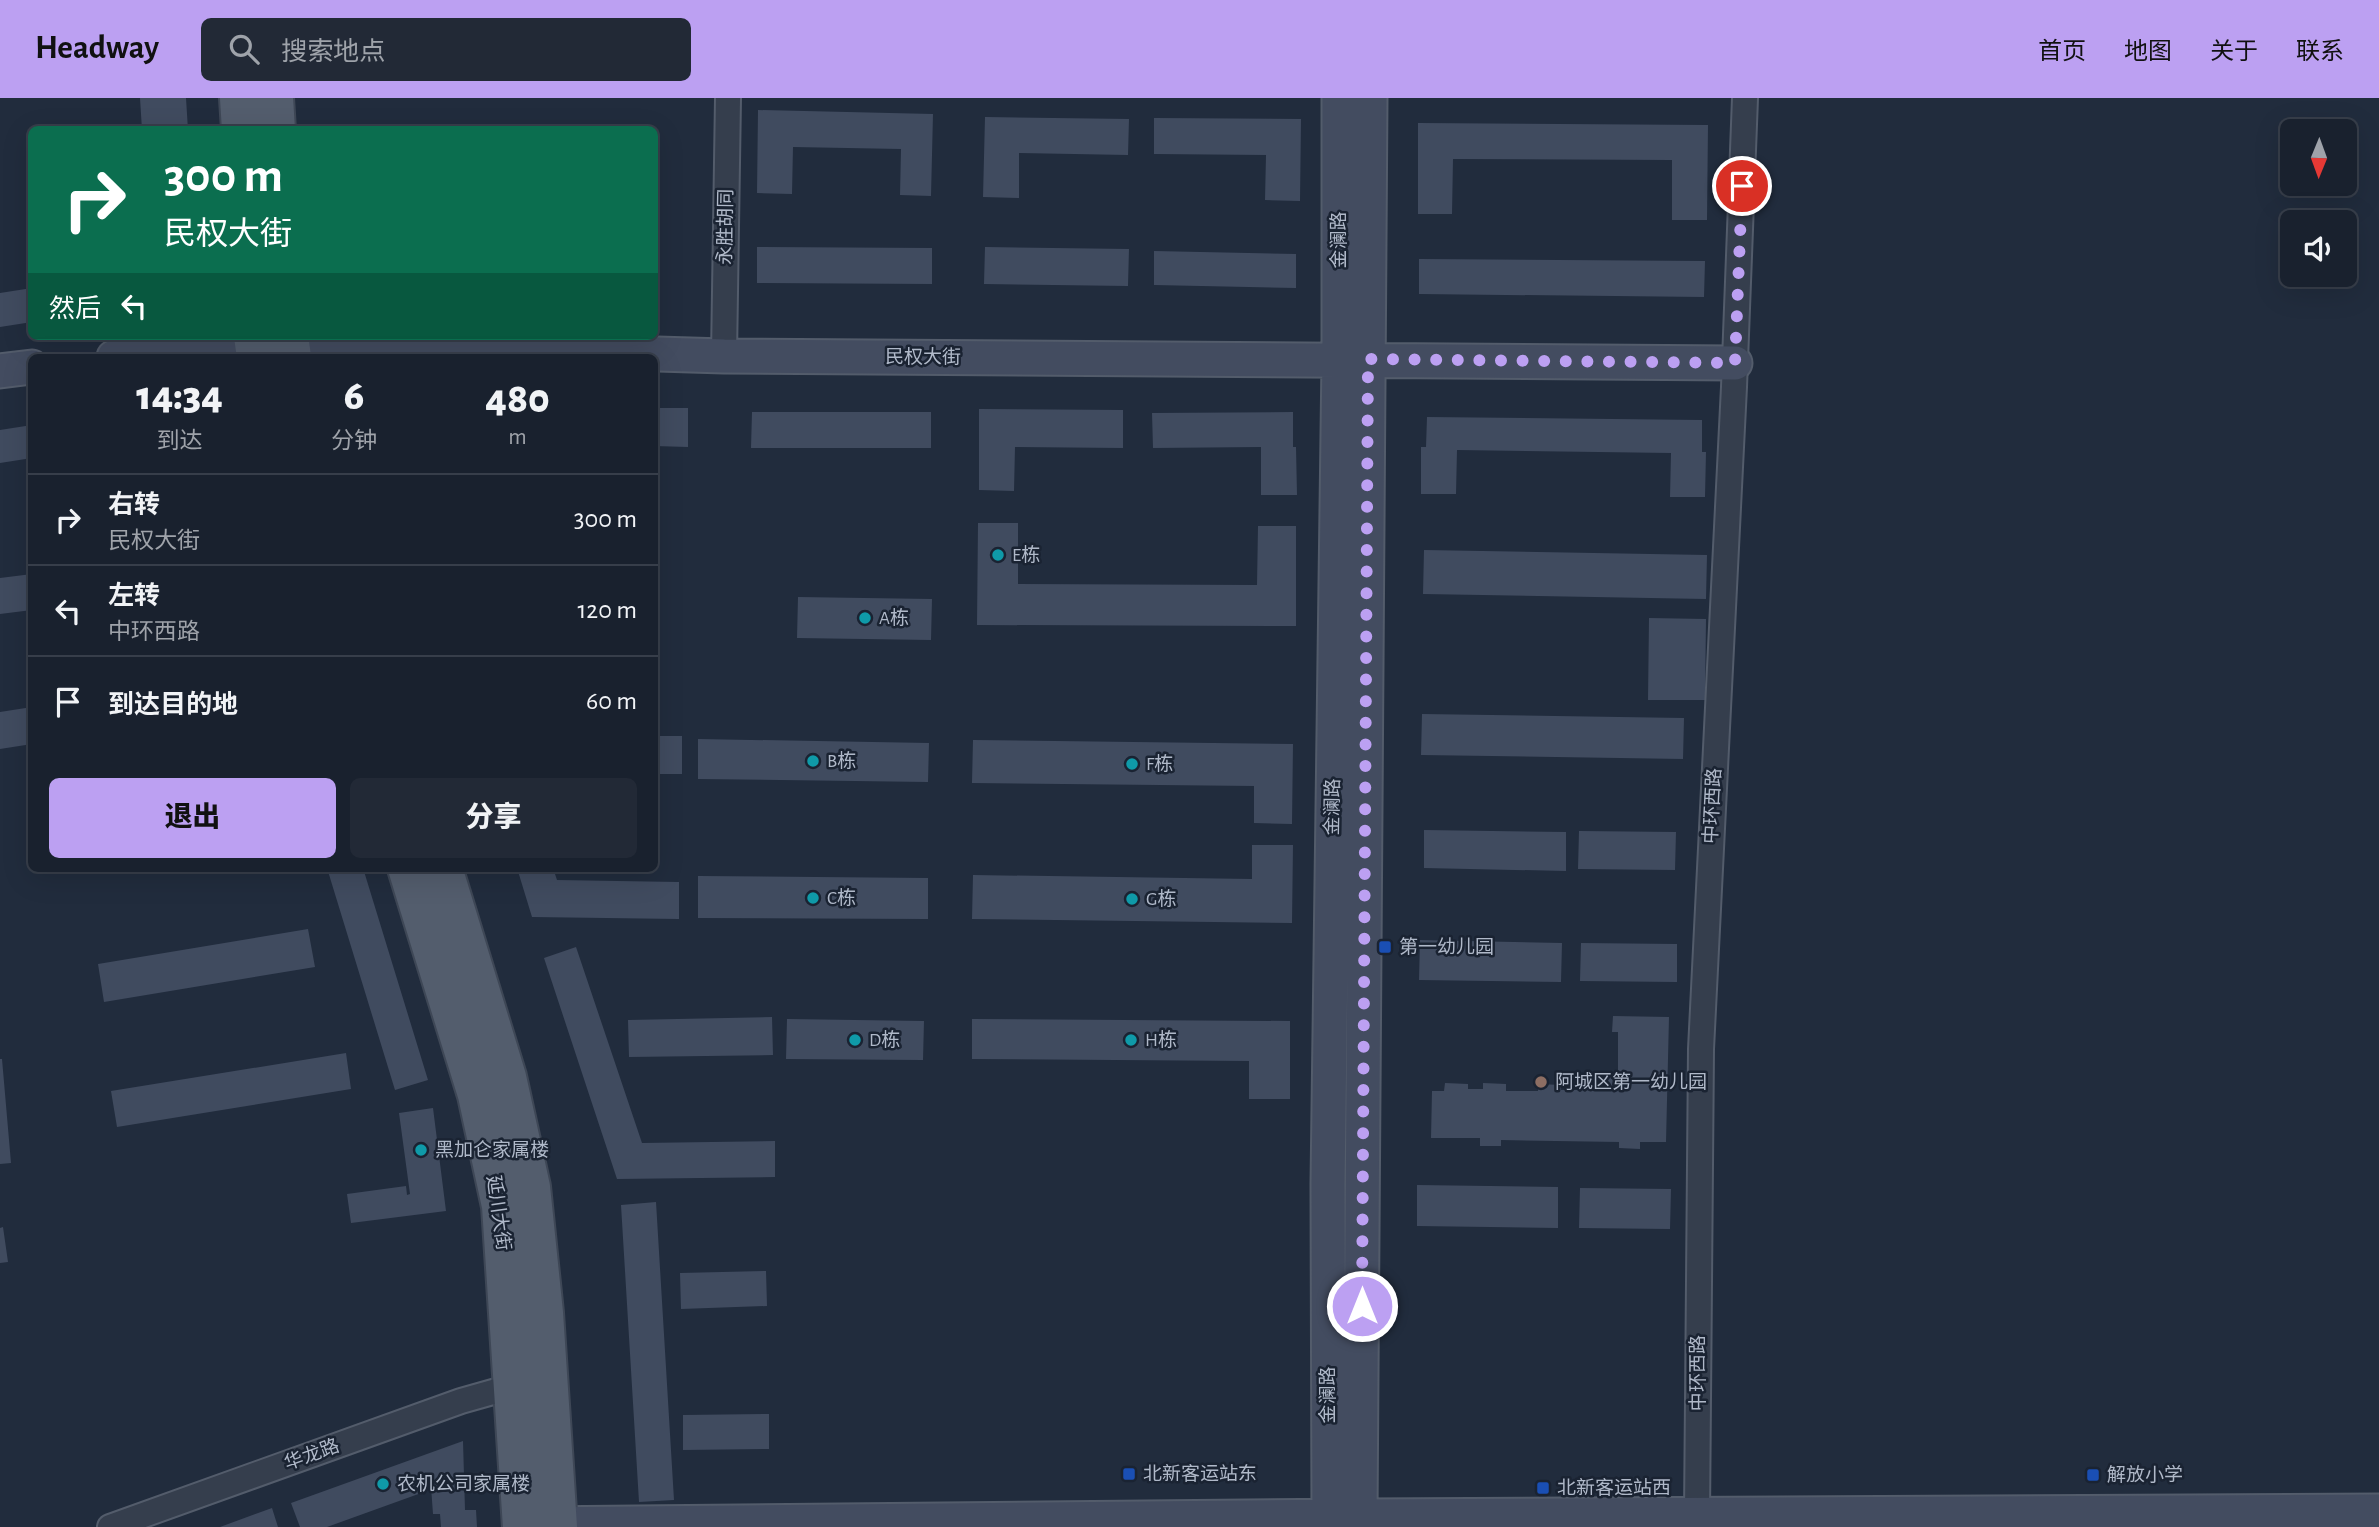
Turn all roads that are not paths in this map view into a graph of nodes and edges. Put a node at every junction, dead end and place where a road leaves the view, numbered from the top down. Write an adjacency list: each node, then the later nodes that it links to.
1 (239, 98): 7 (main road)
2 (274, 98): 8 (main road)
3 (728, 98): 13 (street, 永胜胡同)
4 (1339, 98): 14 (street, 金澜路)
5 (1370, 98): 14 (street, 金澜路)
6 (1745, 98): 15 (street, 中环西路)
7 (241, 126)
8 (276, 126)
9 (272, 345): 10 (street, 民权大街); 11 (street, 民权大街)
10 (154, 354)
11 (642, 354)
12 (658, 354): 13 (street, 民权大街)
13 (724, 356): 14 (street, 民权大街)
14 (1353, 359): 15 (street, 民权大街); 22 (street, 金澜路)
15 (1735, 363): 23 (street, 中环西路)
16 (28, 368): 17 (street)
17 (0, 371)
18 (408, 872): 20 (main road, 延川大街)
19 (444, 872): 24 (main road, 延川大街)
20 (514, 1386): 24 (main road, 延川大街); 25 (street, 华龙路)
21 (2379, 1511): 23 (street)
22 (1344, 1516): 23 (street); 24 (street)
23 (1679, 1519)
24 (540, 1526)
25 (110, 1527)

